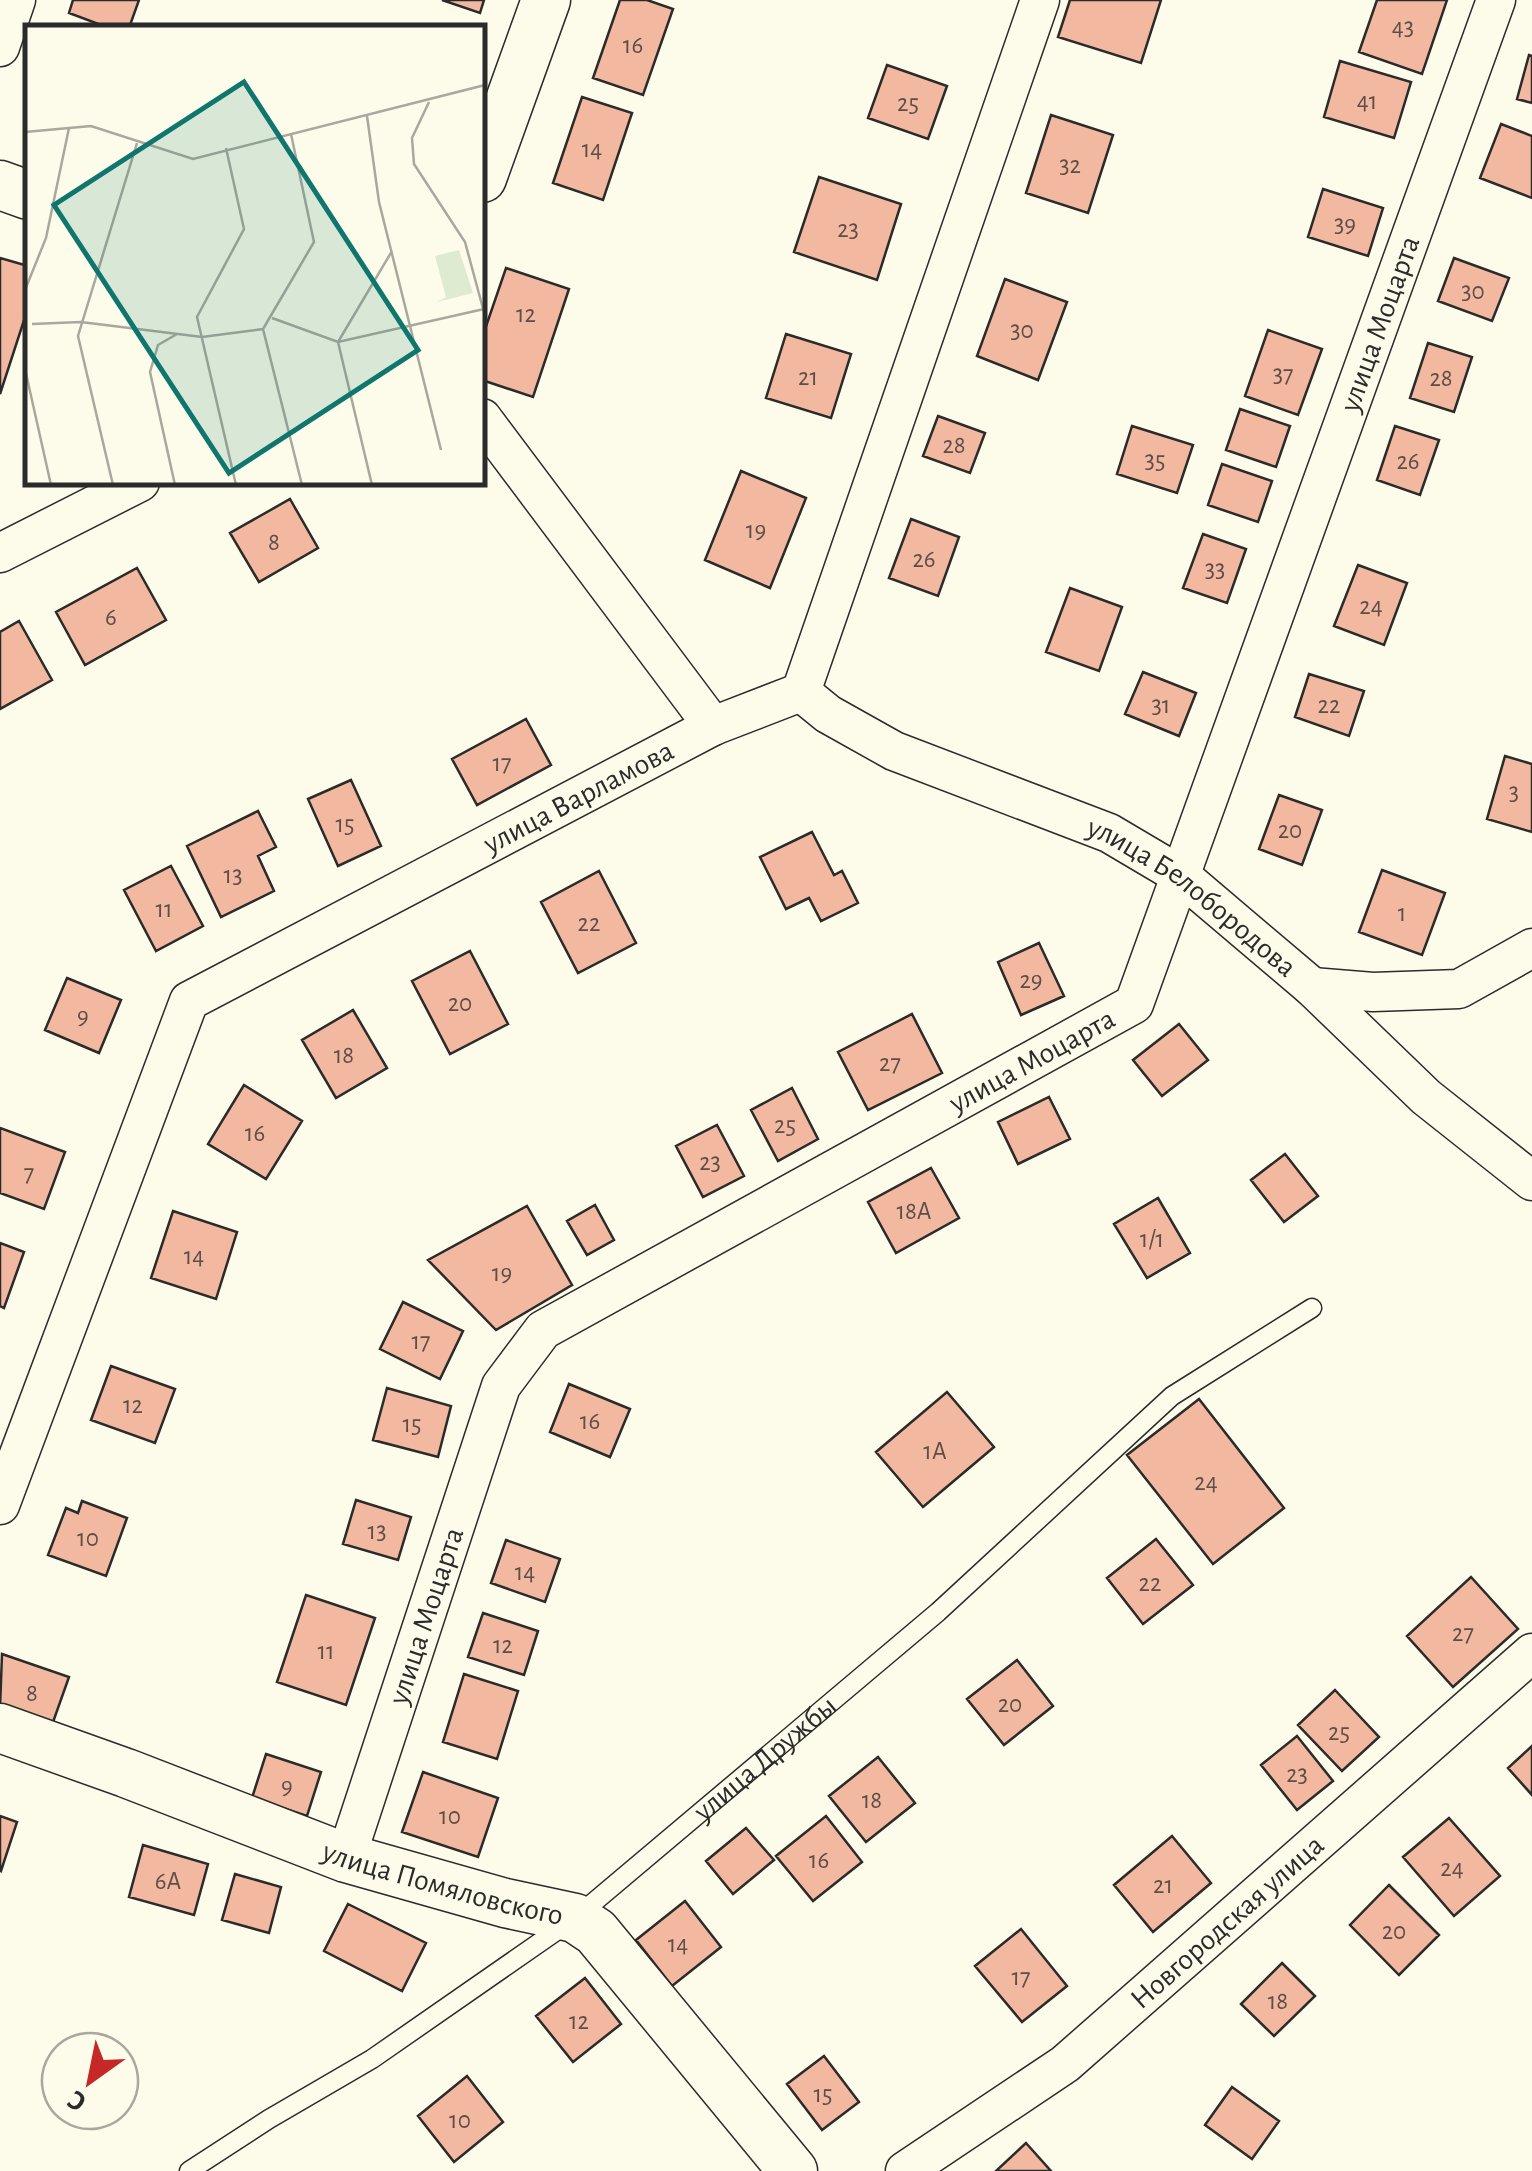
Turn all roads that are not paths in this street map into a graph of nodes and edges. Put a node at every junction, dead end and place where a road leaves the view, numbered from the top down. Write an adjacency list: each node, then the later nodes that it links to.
1 (16, 0): 5 (street)
2 (546, 0): 6 (street)
3 (1040, 0): 12 (street)
4 (1496, 0): 14 (street, улица Моцарта)
5 (0, 47)
6 (485, 170)
7 (0, 185): 8 (street)
8 (25, 194)
9 (485, 422): 13 (street)
10 (134, 485): 11 (street)
11 (0, 553)
12 (802, 692): 13 (street, улица Варламова); 14 (street, улица Белобородова)
13 (714, 726): 19 (street, улица Варламова)
14 (1180, 876): 16 (street, улица Белобородова); 22 (street, улица Моцарта)
15 (1532, 948): 16 (street)
16 (1312, 987): 17 (street, улица Белобородова)
17 (1532, 1181)
18 (1312, 1308): 23 (lane, улица Дружбы)
19 (0, 1504)
20 (1532, 1653): 26 (street, Новгородская улица)
21 (0, 1728): 22 (street, улица Помяловского)
22 (346, 1858): 23 (street, улица Помяловского)
23 (575, 1918): 24 (lane, улица Дружбы); 25 (street, улица Помяловского)
24 (189, 2171)
25 (794, 2171)
26 (905, 2171)

